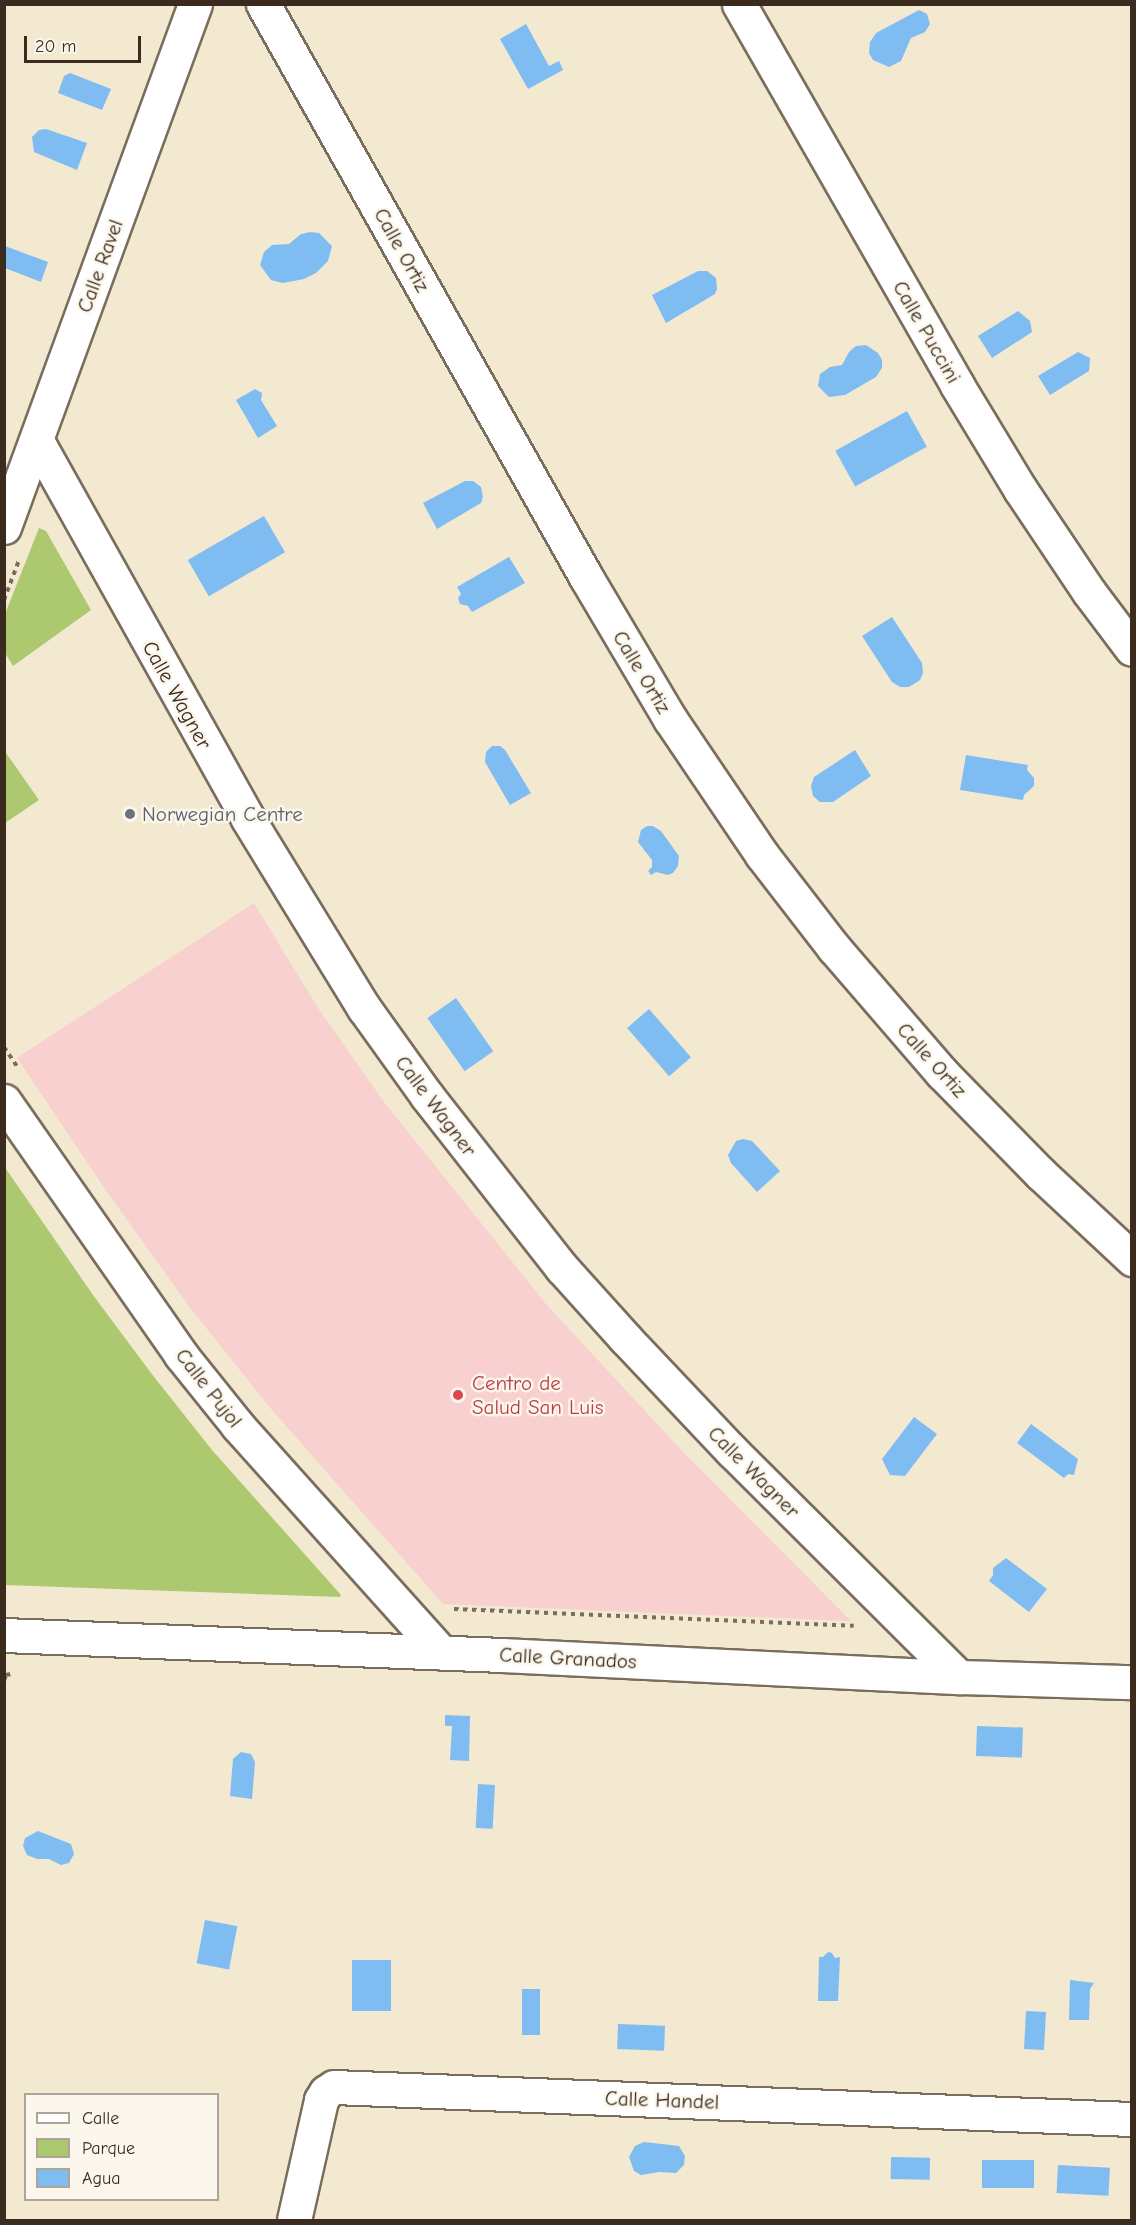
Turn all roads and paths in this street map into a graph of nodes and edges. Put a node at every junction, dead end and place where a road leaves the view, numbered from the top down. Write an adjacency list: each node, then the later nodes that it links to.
1 (195, 4): 4 (street, Calle Ravel)
2 (263, 4): 10 (street, Calle Ortiz)
3 (739, 4): 6 (street, Calle Puccini)
4 (37, 441): 5 (street, Calle Ravel); 15 (street, Calle Wagner)
5 (4, 527)
6 (1131, 650)
7 (4, 1047): 8 (path)
8 (24, 1076)
9 (4, 1101): 14 (street, Calle Pujol)
10 (1131, 1259)
11 (447, 1608): 12 (path)
12 (857, 1621)
13 (4, 1635): 14 (street, Calle Granados)
14 (441, 1652): 15 (street, Calle Granados)
15 (959, 1677): 16 (street, Calle Granados)
16 (1131, 1682)
17 (1131, 2119): 18 (street, Calle Handel)
18 (294, 2220)

